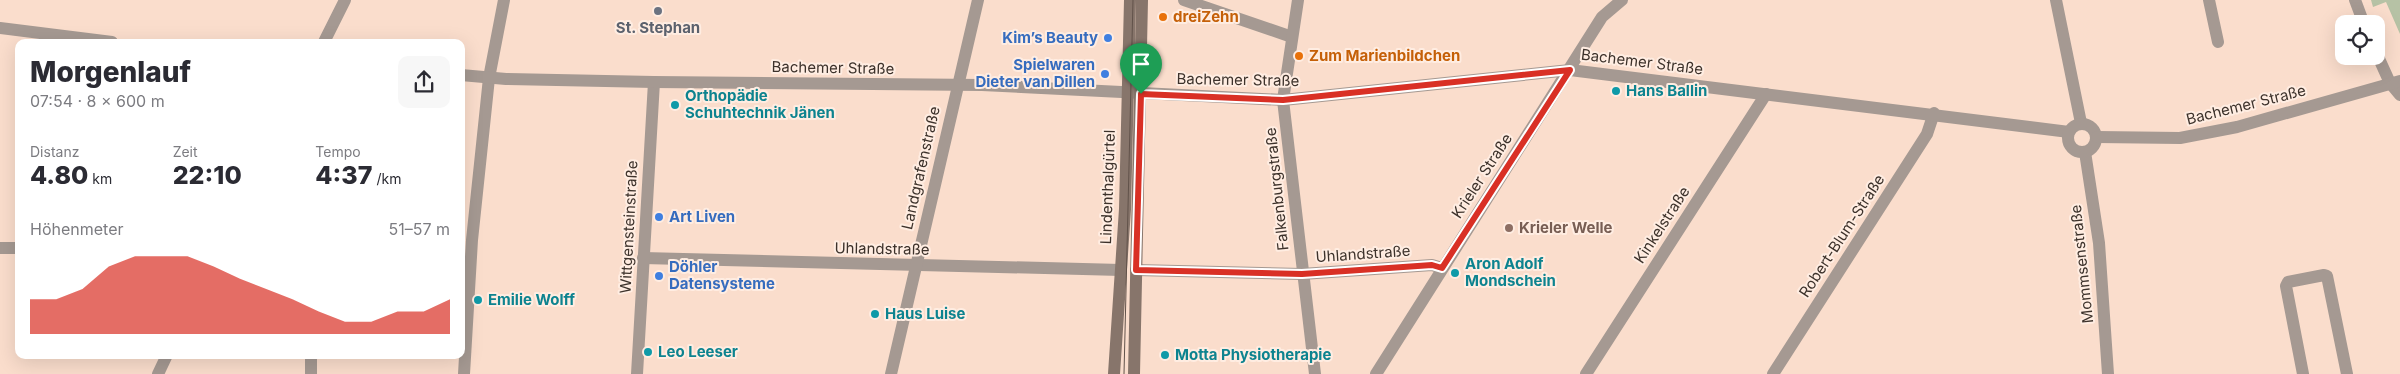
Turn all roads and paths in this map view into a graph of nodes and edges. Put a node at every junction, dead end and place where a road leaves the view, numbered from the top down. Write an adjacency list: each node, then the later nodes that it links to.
1 (344, 0): 16 (street)
2 (504, 0): 21 (street)
3 (978, 0): 24 (street, Landgrafenstraße)
4 (1130, 0): 25 (main road, Lindenthalgürtel)
5 (1142, 0): 26 (main road, Lindenthalgürtel)
6 (1184, 0): 14 (street)
7 (1298, 0): 14 (street, Falkenburgstraße)
8 (1622, 0): 19 (street, Krieler Straße)
9 (2056, 0): 31 (street)
10 (2209, 0): 17 (street)
11 (2355, 0): 12 (street)
12 (2361, 15)
13 (0, 28): 15 (street)
14 (1292, 36): 29 (street, Falkenburgstraße)
15 (88, 39)
16 (325, 39)
17 (2218, 42)
18 (2384, 65): 23 (street)
19 (1570, 70): 27 (street, Bachemer Straße); 29 (street, Bachemer Straße); 40 (street, Krieler Straße)
20 (465, 75): 21 (street, Bachemer Straße)
21 (489, 78): 22 (street, Bachemer Straße); 35 (street)
22 (654, 82): 24 (street, Bachemer Straße); 38 (street, Wittgensteinstraße)
23 (2395, 82): 28 (street); 33 (street, Bachemer Straße)
24 (958, 86): 25 (street, Bachemer Straße); 39 (street, Landgrafenstraße)
25 (1127, 93): 26 (street, Bachemer Straße); 41 (main road, Lindenthalgürtel)
26 (1141, 94): 29 (street, Bachemer Straße); 42 (main road, Lindenthalgürtel)
27 (1766, 94): 30 (street, Bachemer Straße); 57 (street, Kinkelstraße)
28 (2400, 95)
29 (1283, 100): 43 (street, Falkenburgstraße)
30 (1934, 113): 32 (street, Bachemer Straße); 58 (street, Robert-Blum-Straße)
31 (2081, 123): 32 (street); 33 (street)
32 (2069, 132): 34 (street)
33 (2097, 137): 34 (street)
34 (2086, 152): 59 (street, Mommsenstraße)
35 (467, 240): 44 (street)
36 (0, 248): 37 (street)
37 (15, 248)
38 (643, 258): 39 (street, Uhlandstraße); 51 (street, Wittgensteinstraße)
39 (915, 266): 41 (street, Uhlandstraße); 52 (street, Landgrafenstraße)
40 (1442, 268): 43 (street, Uhlandstraße); 56 (street, Krieler Straße)
41 (1121, 270): 53 (main road, Lindenthalgürtel)
42 (1136, 270): 43 (street, Uhlandstraße); 54 (main road, Lindenthalgürtel)
43 (1302, 274): 55 (street, Falkenburgstraße)
44 (465, 329)
45 (165, 359): 48 (street)
46 (311, 359): 49 (street)
47 (464, 359): 50 (street)
48 (158, 374)
49 (311, 374)
50 (464, 374)
51 (637, 374)
52 (891, 374)
53 (1114, 374)
54 (1134, 374)
55 (1315, 374)
56 (1376, 374)
57 (1586, 374)
58 (1773, 374)
59 (2108, 374)
60 (2303, 374): 61 (street)
61 (2348, 374)

